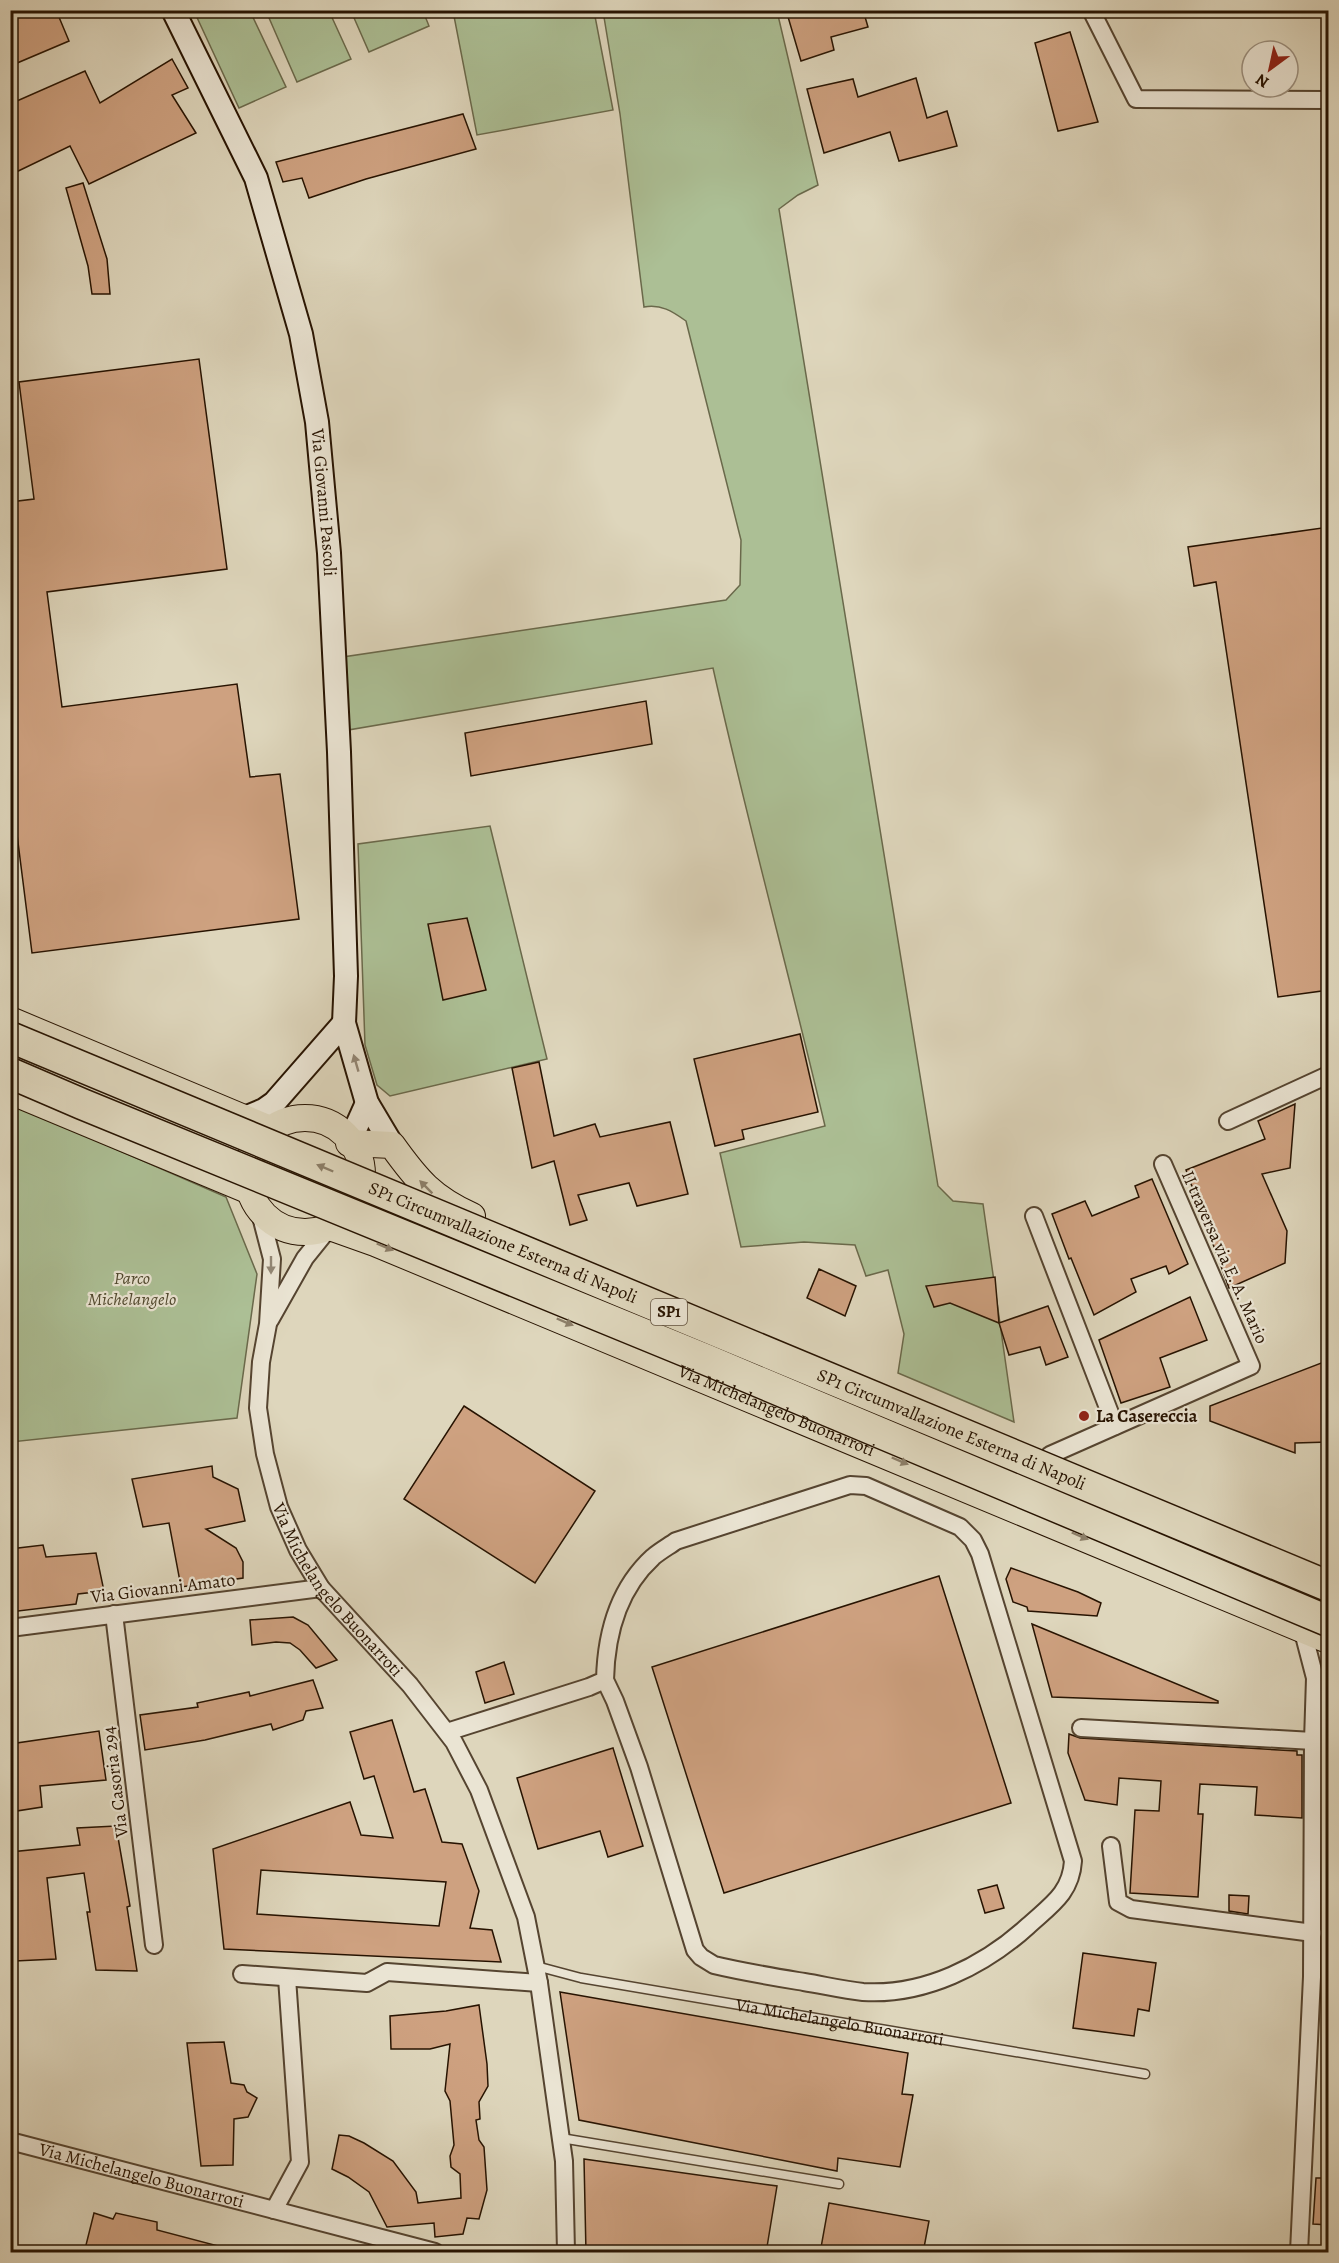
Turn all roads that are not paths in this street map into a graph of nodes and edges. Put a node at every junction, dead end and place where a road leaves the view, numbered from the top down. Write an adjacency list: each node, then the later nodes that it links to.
1 (173, 10): 5 (street, Via Giovanni Pascoli)
2 (1091, 10): 3 (street)
3 (1329, 100)
4 (10, 1020): 12 (main road)
5 (344, 1023): 9 (street); 11 (street, Via Giovanni Pascoli, one-way to 5)
6 (10, 1037): 25 (highway, SP1 Circumvallazione Esterna di Napoli / SP1, one-way to 6, bridge)
7 (10, 1073): 28 (highway, SP1 Circumvallazione Esterna di Napoli / SP1, bridge)
8 (1329, 1075): 13 (street)
9 (292, 1084): 12 (street); 14 (street)
10 (10, 1092): 18 (main road)
11 (367, 1103): 15 (street); 16 (street, Via Giovanni Pascoli)
12 (245, 1118): 14 (main road)
13 (1228, 1121)
14 (275, 1126): 15 (main road); 18 (main road)
15 (349, 1143): 16 (main road); 20 (main road)
16 (392, 1145): 23 (main road, one-way to 16)
17 (1163, 1164): 22 (street, II traversa via E. A. Mario)
18 (254, 1200): 20 (main road); 21 (street, Via Michelangelo Buonarroti, one-way to 21)
19 (1034, 1216): 22 (street)
20 (330, 1227): 21 (street, Via Michelangelo Buonarroti); 28 (main road, Via Michelangelo Buonarroti, one-way to 28)
21 (268, 1324): 26 (street, Via Michelangelo Buonarroti)
22 (1115, 1426): 23 (street)
23 (1050, 1455): 24 (main road)
24 (1329, 1571)
25 (1329, 1586)
26 (321, 1588): 27 (street, Via Giovanni Amato); 34 (street, Via Michelangelo Buonarroti)
27 (114, 1614): 29 (street, Via Giovanni Amato); 38 (street, Via Casoria 294)
28 (1315, 1625): 30 (main road, Via Michelangelo Buonarroti); 31 (street)
29 (10, 1628)
30 (1329, 1640)
31 (1322, 1673): 35 (street)
32 (604, 1680): 32 (street); 34 (street)
33 (1081, 1728): 35 (street)
34 (447, 1732): 40 (street, Via Michelangelo Buonarroti)
35 (1313, 1741): 37 (street)
36 (1111, 1846): 37 (street)
37 (1313, 1933): 49 (street)
38 (154, 1945)
39 (242, 1974): 41 (street, Via Michelangelo Buonarroti)
40 (538, 1975): 41 (street, Via Michelangelo Buonarroti); 42 (lane, Via Michelangelo Buonarroti); 43 (street, Via Michelangelo Buonarroti)
41 (287, 1977): 46 (street)
42 (1145, 2074)
43 (561, 2138): 45 (lane); 48 (street, Via Michelangelo Buonarroti)
44 (10, 2141): 46 (street, Via Michelangelo Buonarroti)
45 (839, 2184)
46 (274, 2210): 47 (street, Via Michelangelo Buonarroti)
47 (435, 2253)
48 (566, 2253)
49 (1299, 2253)

